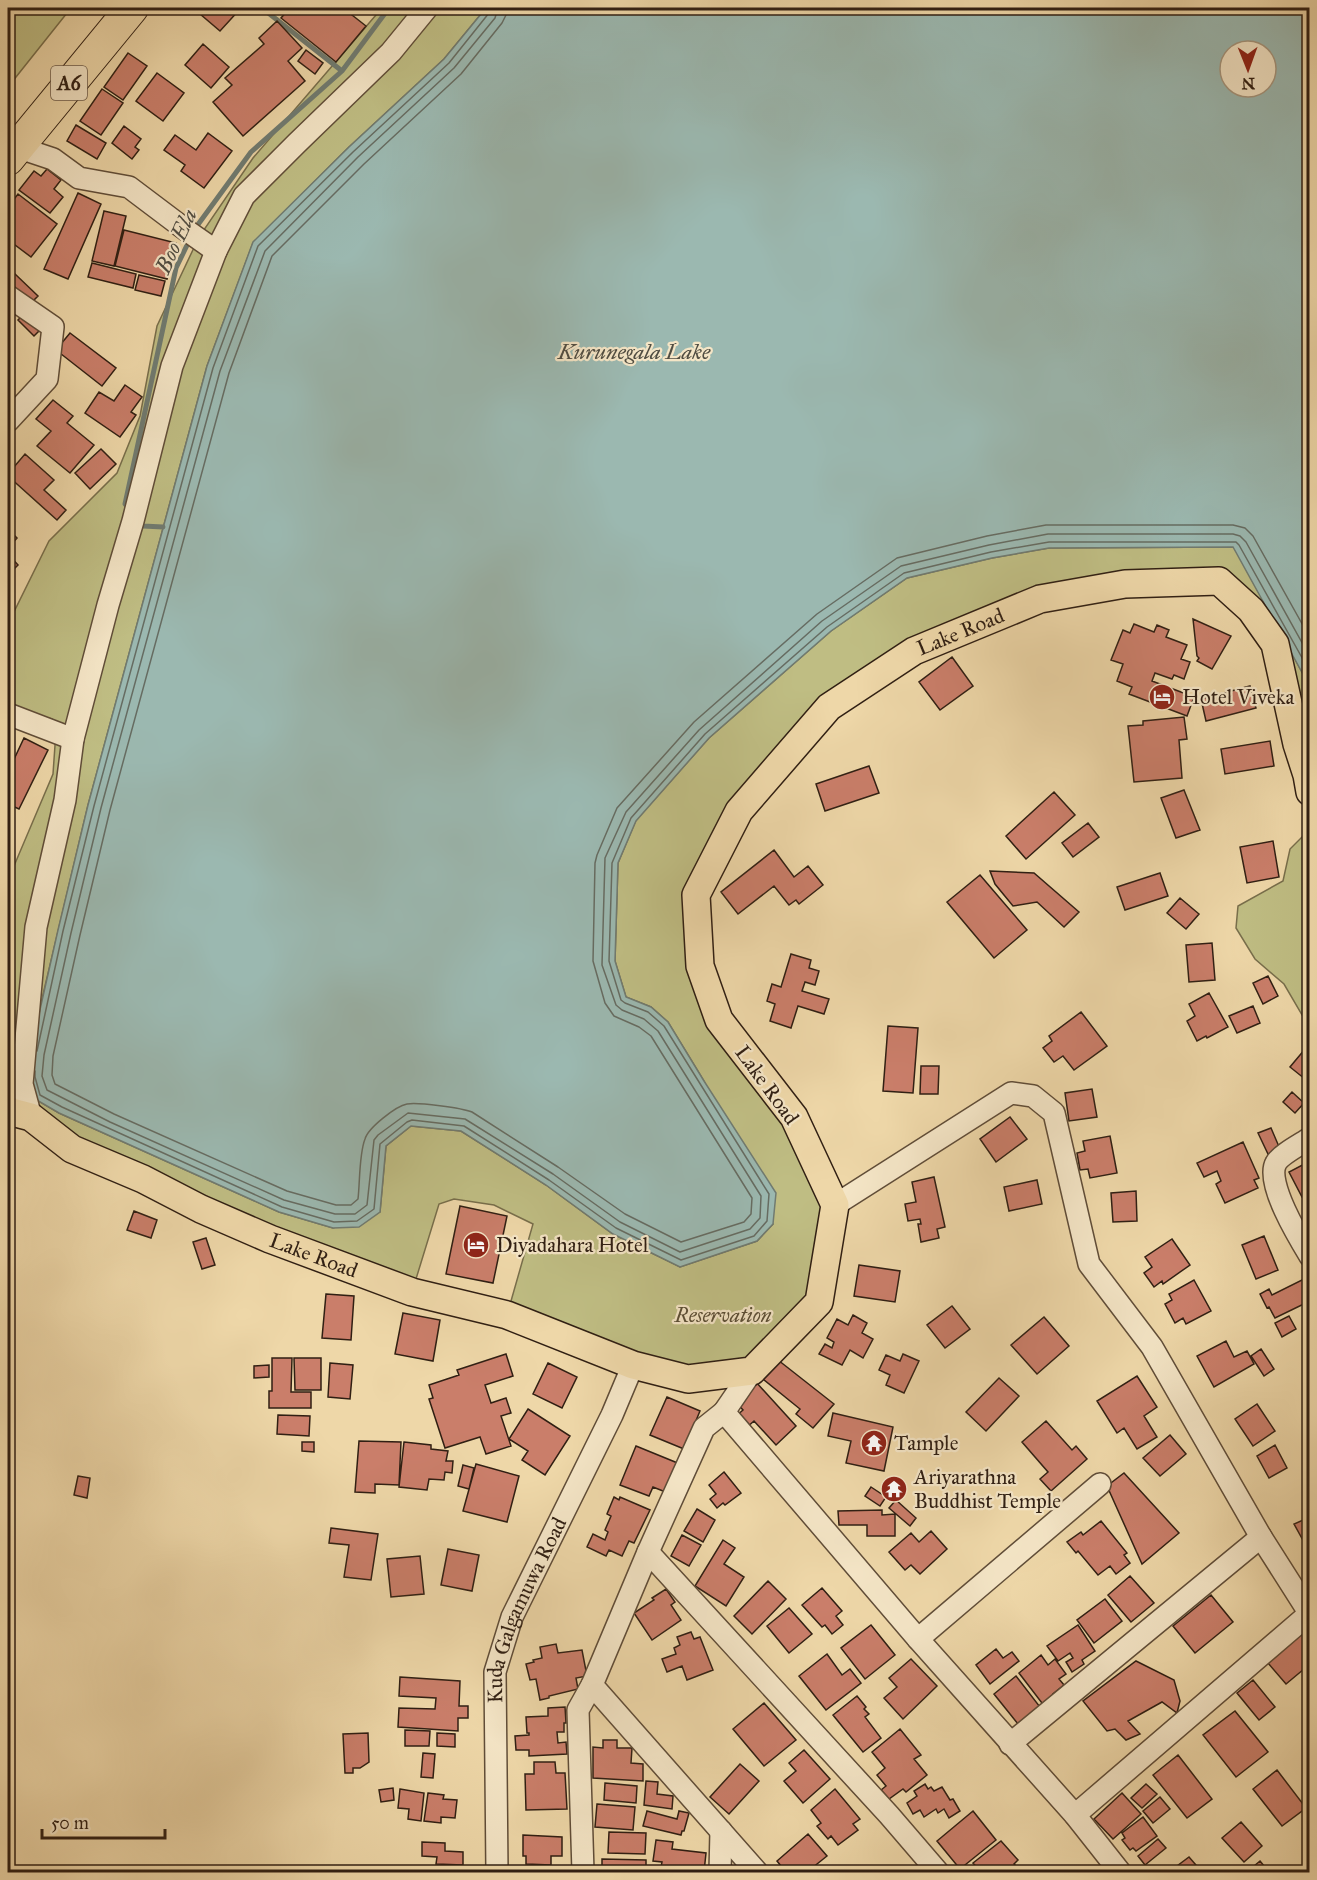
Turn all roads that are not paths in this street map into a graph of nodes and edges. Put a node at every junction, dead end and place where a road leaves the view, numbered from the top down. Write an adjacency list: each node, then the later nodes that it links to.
1 (105, 8): 4 (highway, A6)
2 (132, 8): 4 (highway, A6)
3 (427, 8): 5 (street)
4 (10, 143): 5 (street)
5 (216, 250): 9 (street)
6 (8, 296): 7 (street)
7 (8, 421)
8 (8, 714): 9 (street)
9 (73, 739): 11 (street)
10 (1310, 792): 13 (main road, Lake Road)
11 (19, 1114): 15 (main road, Lake Road)
12 (1310, 1138): 14 (street)
13 (835, 1205): 16 (main road); 19 (street)
14 (1310, 1256)
15 (633, 1365): 16 (main road, Lake Road); 27 (street, Kuda Galgamuwa Road)
16 (752, 1371): 17 (street)
17 (724, 1412): 20 (street); 22 (street)
18 (1100, 1484): 22 (street)
19 (1261, 1537): 21 (street); 24 (street)
20 (648, 1552): 23 (street); 31 (street)
21 (1309, 1614): 25 (street)
22 (918, 1640): 24 (street)
23 (592, 1685): 26 (street); 28 (street)
24 (1011, 1744): 25 (street)
25 (1075, 1815): 32 (street)
26 (721, 1832): 29 (street); 30 (street)
27 (497, 1872)
28 (583, 1872)
29 (720, 1872)
30 (758, 1872)
31 (938, 1872)
32 (1120, 1872)

